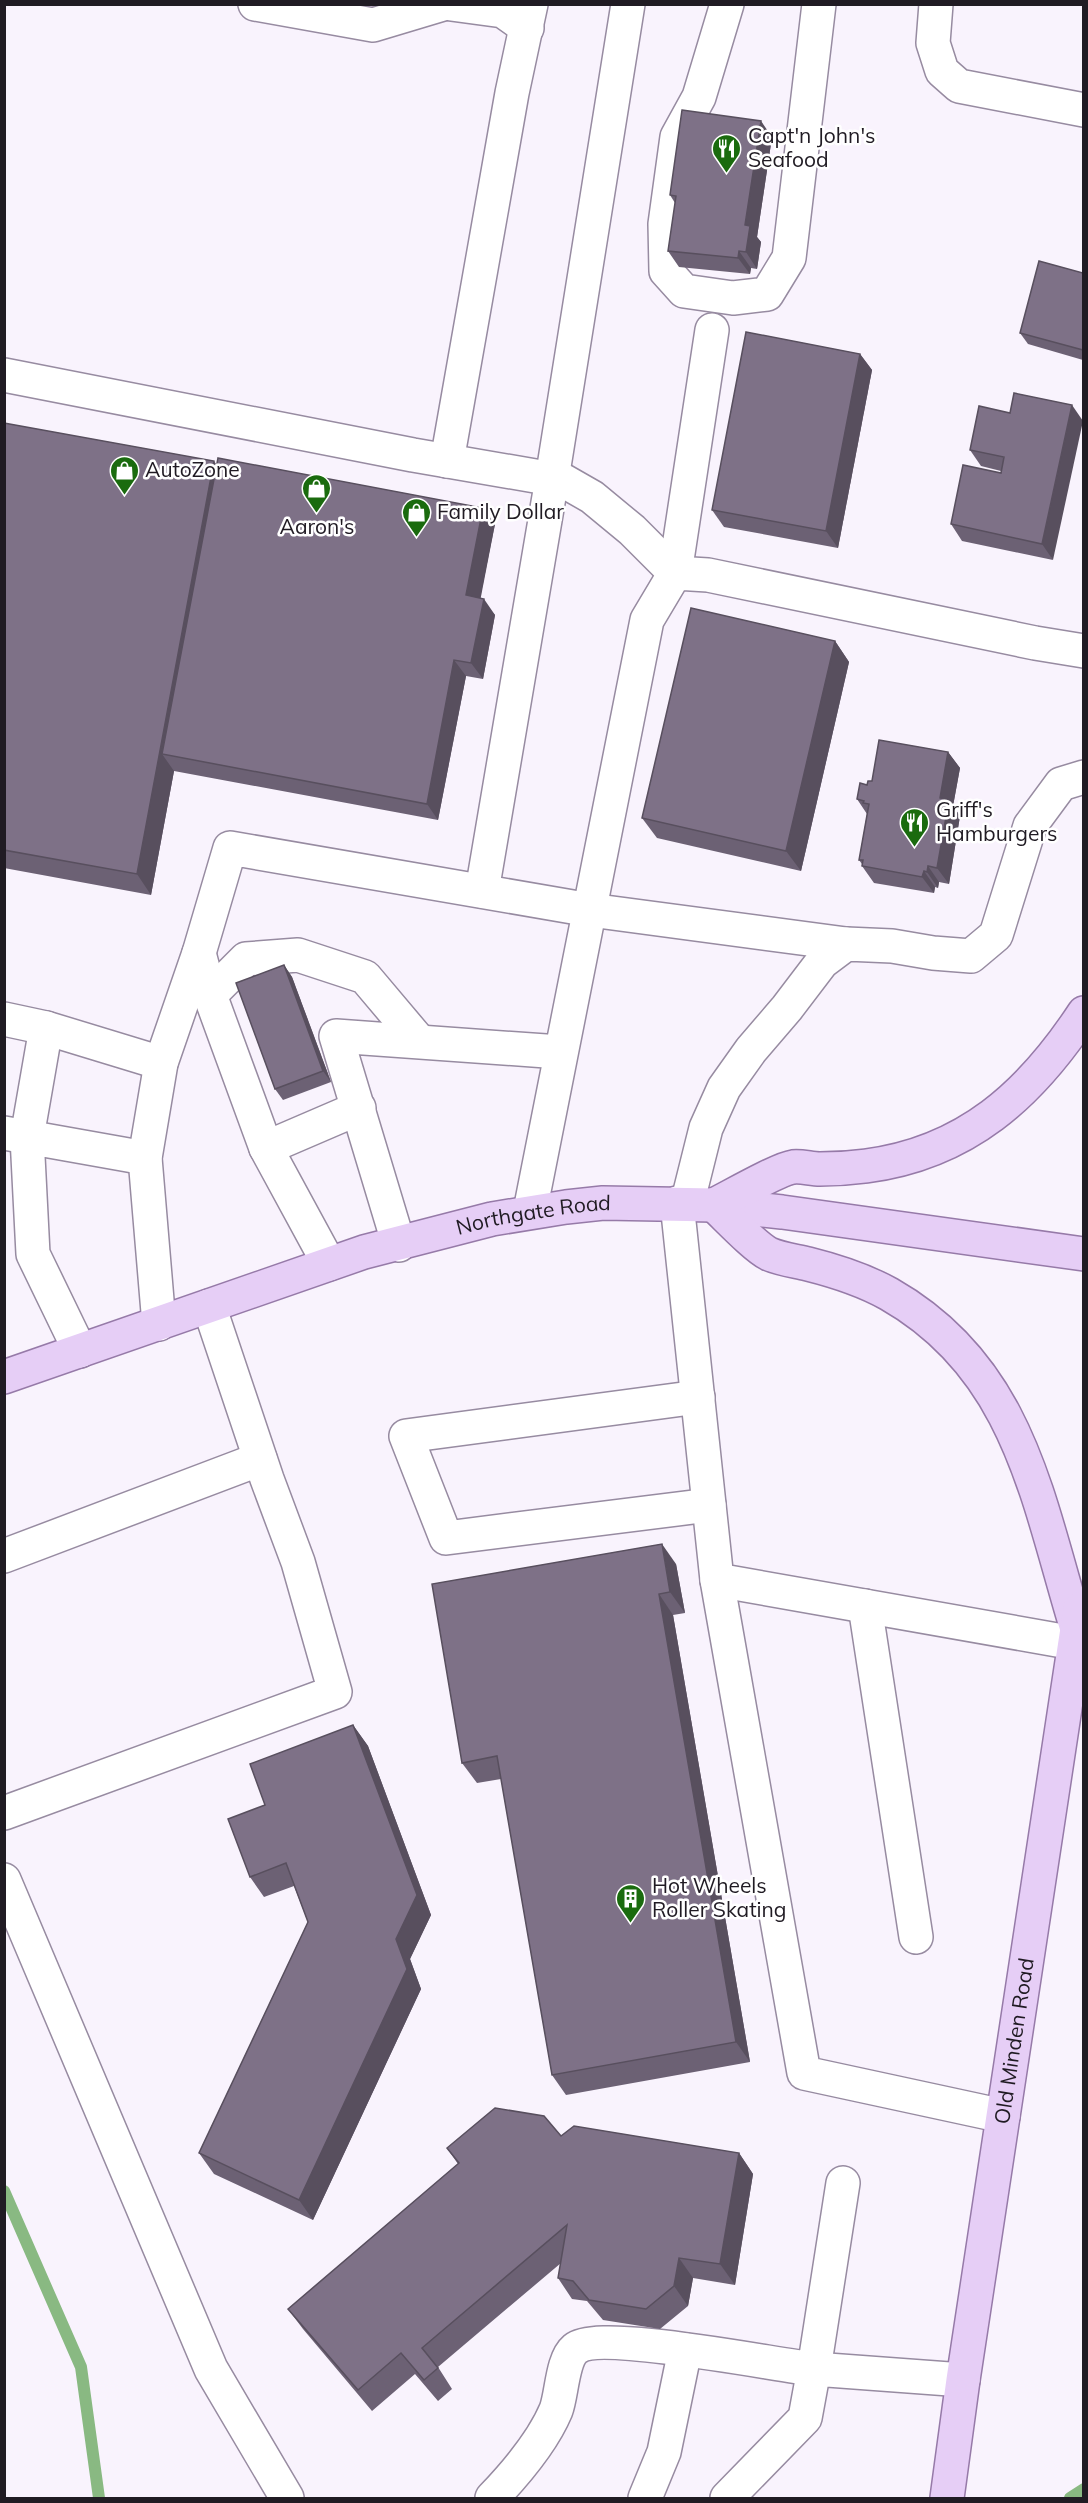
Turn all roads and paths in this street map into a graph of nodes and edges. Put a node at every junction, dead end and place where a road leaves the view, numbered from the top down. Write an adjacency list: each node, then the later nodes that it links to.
1 (628, 4): 12 (lane)
2 (727, 4): 3 (lane)
3 (819, 4)
4 (936, 4): 8 (lane)
5 (441, 5): 6 (lane); 7 (lane)
6 (266, 6)
7 (529, 16): 11 (lane)
8 (1083, 110)
9 (712, 330): 13 (lane)
10 (4, 375): 11 (lane)
11 (447, 461): 12 (lane)
12 (552, 479): 13 (lane); 16 (lane)
13 (675, 573): 14 (lane); 17 (lane)
14 (1083, 651)
15 (1083, 777): 18 (lane)
16 (482, 891): 17 (lane); 19 (lane)
17 (590, 910): 18 (lane); 25 (lane)
18 (846, 944): 31 (lane)
19 (199, 953): 20 (lane); 26 (lane)
20 (210, 995): 24 (lane); 29 (lane)
21 (1083, 1013): 31 (main road)
22 (4, 1019): 23 (lane)
23 (46, 1028): 26 (lane); 28 (lane)
24 (419, 1041): 25 (lane); 27 (lane)
25 (560, 1052): 32 (lane)
26 (161, 1063): 30 (lane)
27 (359, 1108): 29 (lane); 33 (lane)
28 (16, 1135): 30 (lane); 38 (lane)
29 (266, 1148): 35 (lane)
30 (145, 1158): 37 (lane)
31 (693, 1204): 32 (main road, Northgate Road); 34 (main road, Northgate Road); 40 (lane); 47 (main road)
32 (530, 1211): 33 (main road, Northgate Road)
33 (399, 1245): 35 (main road, Northgate Road)
34 (1083, 1254)
35 (329, 1264): 36 (main road, Northgate Road)
36 (209, 1306): 37 (main road, Northgate Road); 41 (lane)
37 (159, 1324): 38 (main road, Northgate Road)
38 (80, 1351): 39 (main road, Northgate Road)
39 (4, 1377)
40 (698, 1397): 42 (lane); 42 (lane)
41 (260, 1459): 43 (lane); 48 (lane)
42 (709, 1505): 44 (lane)
43 (4, 1556)
44 (717, 1580): 46 (lane); 51 (lane)
45 (1083, 1583): 47 (main road, Old Minden Road)
46 (865, 1606): 47 (lane); 50 (lane)
47 (1076, 1636): 51 (main road, Old Minden Road)
48 (4, 1814)
49 (4, 1880): 56 (lane)
50 (916, 1937)
51 (1003, 2116): 55 (main road, Old Minden Road)
52 (843, 2183): 54 (lane)
53 (685, 2350): 54 (lane); 57 (lane); 58 (lane)
54 (814, 2369): 55 (lane); 59 (lane)
55 (963, 2379): 60 (main road, Old Minden Road)
56 (287, 2499)
57 (492, 2499)
58 (645, 2499)
59 (727, 2499)
60 (947, 2499)

